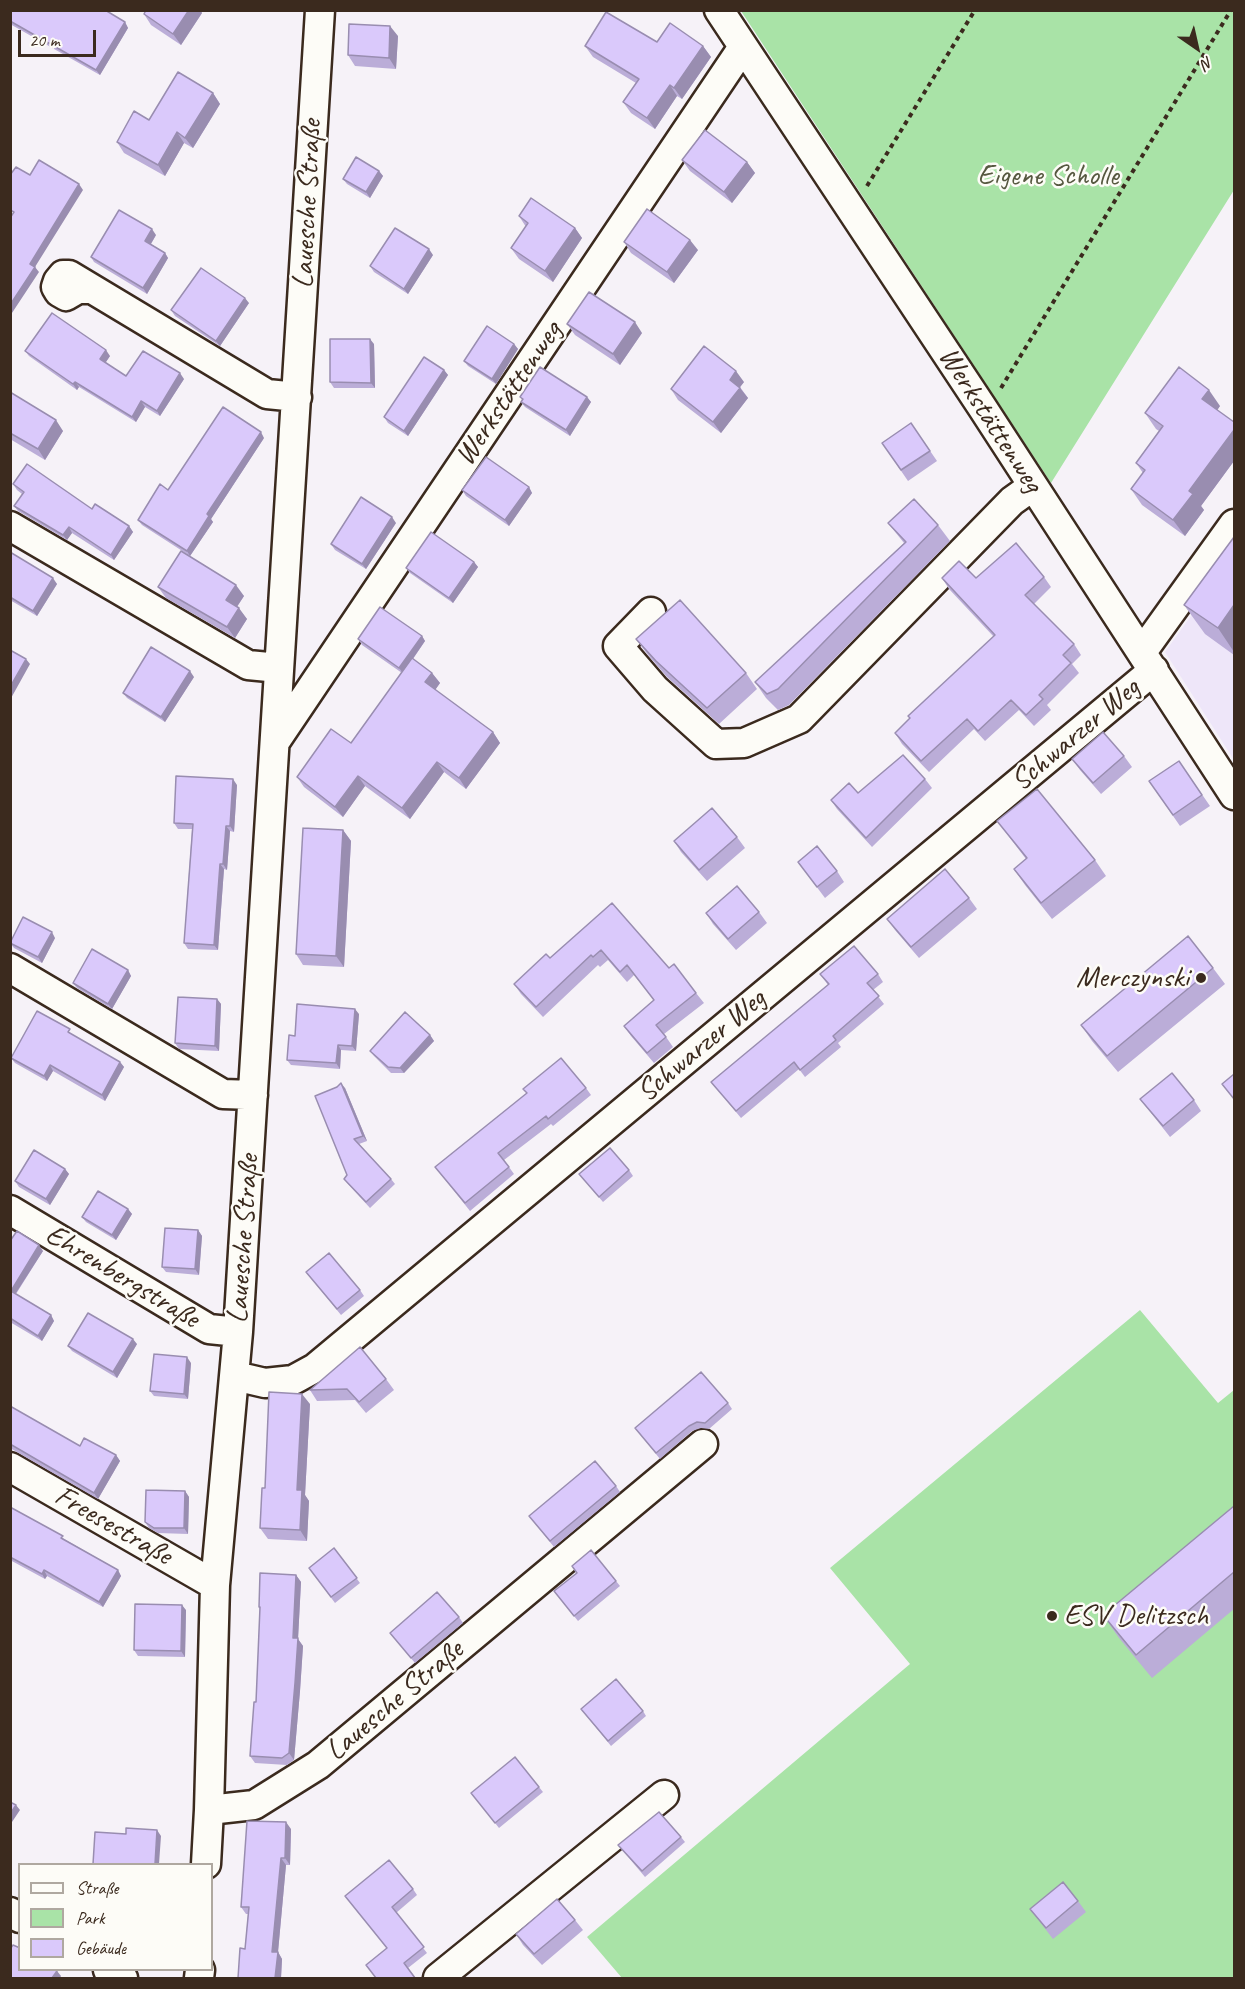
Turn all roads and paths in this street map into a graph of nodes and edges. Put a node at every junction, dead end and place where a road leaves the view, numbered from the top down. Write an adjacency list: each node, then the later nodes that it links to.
1 (320, 10): 8 (street, Lauesche Straße)
2 (719, 10): 5 (street, Werkstättenweg)
3 (975, 10): 6 (path)
4 (1231, 10): 9 (path)
5 (743, 47): 6 (street, Werkstättenweg); 16 (street, Werkstättenweg)
6 (847, 206): 9 (street, Werkstättenweg)
7 (90, 289): 8 (street)
8 (297, 397): 15 (street, Lauesche Straße)
9 (982, 407): 10 (street, Werkstättenweg)
10 (1033, 486): 13 (street); 14 (street, Werkstättenweg)
11 (1234, 524): 14 (street, Schwarzer Weg)
12 (10, 526): 15 (street)
13 (651, 612)
14 (1148, 661): 17 (street, Werkstättenweg); 22 (street, Schwarzer Weg)
15 (279, 668): 16 (street, Lauesche Straße)
16 (275, 742): 19 (street, Lauesche Straße)
17 (1234, 795)
18 (10, 968): 19 (street)
19 (253, 1095): 21 (street, Lauesche Straße)
20 (10, 1210): 21 (street, Ehrenbergstraße)
21 (238, 1332): 22 (street, Lauesche Straße)
22 (235, 1376): 25 (street, Lauesche Straße)
23 (703, 1443): 27 (street, Lauesche Straße)
24 (10, 1467): 25 (street, Freesestraße)
25 (215, 1585): 27 (street, Lauesche Straße)
26 (664, 1795): 29 (street)
27 (209, 1810): 28 (street, Lauesche Straße)
28 (206, 1863)
29 (438, 1978)

